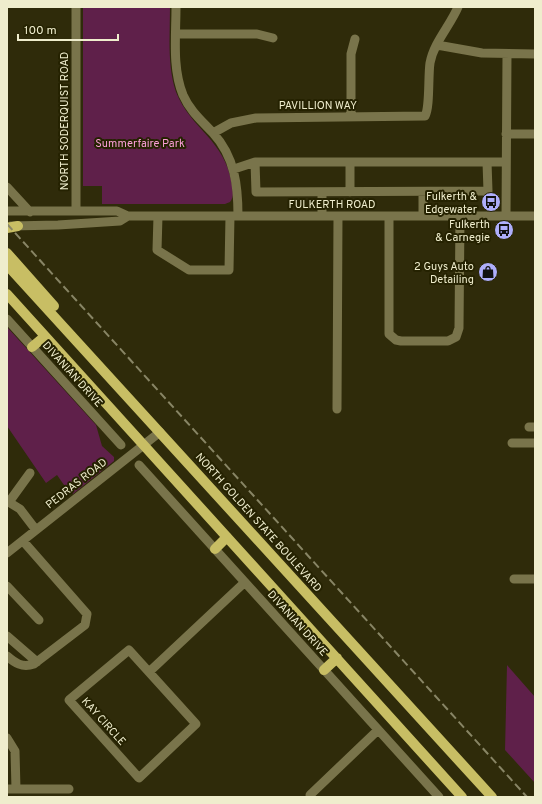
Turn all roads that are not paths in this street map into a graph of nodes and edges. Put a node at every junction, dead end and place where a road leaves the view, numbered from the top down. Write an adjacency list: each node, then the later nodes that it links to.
1 (76, 7): 24 (street, NORTH SODERQUIST ROAD)
2 (176, 7): 4 (street)
3 (458, 7): 7 (street)
4 (176, 34): 5 (street); 11 (street)
5 (273, 38)
6 (355, 39): 10 (street)
7 (437, 45): 8 (street); 10 (street, PAVILLION WAY)
8 (507, 54): 9 (street); 12 (street)
9 (535, 54)
10 (351, 117): 11 (street, PAVILLION WAY)
11 (213, 133): 18 (street)
12 (506, 134): 13 (street); 17 (street)
13 (535, 134)
14 (255, 162): 15 (street); 18 (street); 20 (street)
15 (350, 162): 16 (street); 21 (street)
16 (488, 162): 17 (street); 22 (street)
17 (506, 162): 34 (street)
18 (234, 169): 28 (street)
19 (7, 187): 25 (street)
20 (322, 192): 21 (street); 29 (street)
21 (350, 192): 22 (street)
22 (423, 192): 32 (street)
23 (7, 211): 25 (street, FULKERTH ROAD)
24 (76, 211): 25 (street, FULKERTH ROAD); 26 (street, FULKERTH ROAD)
25 (30, 212)
26 (128, 216): 27 (street, FULKERTH ROAD); 36 (street, FULKERTH ROAD)
27 (158, 216): 28 (street, FULKERTH ROAD); 28 (street)
28 (234, 216): 29 (street, FULKERTH ROAD)
29 (322, 216): 30 (street, FULKERTH ROAD)
30 (338, 216): 31 (street, FULKERTH ROAD); 45 (street)
31 (389, 216): 32 (street, FULKERTH ROAD); 33 (street)
32 (423, 216): 33 (street, FULKERTH ROAD)
33 (460, 216): 34 (street, FULKERTH ROAD)
34 (506, 216): 35 (street, FULKERTH ROAD)
35 (535, 216)
36 (18, 226): 37 (main road)
37 (7, 227)
38 (7, 253): 42 (main road)
39 (7, 264): 42 (main road, NORTH GOLDEN STATE BOULEVARD)
40 (7, 294): 43 (main road)
41 (7, 319): 44 (street, DIVANIAN DRIVE)
42 (72, 335): 46 (main road, NORTH GOLDEN STATE BOULEVARD)
43 (44, 337): 44 (main road); 50 (main road)
44 (32, 347): 49 (street, DIVANIAN DRIVE)
45 (337, 409)
46 (160, 432): 50 (street, PEDRAS ROAD); 79 (main road, NORTH GOLDEN STATE BOULEVARD)
47 (512, 443): 48 (street)
48 (535, 443)
49 (121, 445)
50 (143, 446): 54 (street, PEDRAS ROAD); 55 (main road)
51 (139, 465): 57 (street, DIVANIAN DRIVE)
52 (30, 473): 53 (street)
53 (8, 501): 54 (street)
54 (36, 530): 56 (street, PEDRAS ROAD)
55 (226, 537): 57 (main road); 66 (main road)
56 (23, 540): 58 (street, PEDRAS ROAD); 67 (street)
57 (215, 549): 61 (street, DIVANIAN DRIVE)
58 (7, 553)
59 (514, 579): 60 (street)
60 (535, 579)
61 (245, 582): 68 (street, DIVANIAN DRIVE); 69 (street)
62 (7, 586): 63 (street)
63 (39, 620)
64 (7, 636): 67 (street)
65 (7, 656): 67 (street)
66 (337, 658): 68 (main road); 72 (main road)
67 (38, 662)
68 (324, 670): 70 (street, DIVANIAN DRIVE)
69 (149, 672): 69 (street, KAY CIRCLE)
70 (378, 730): 75 (street); 76 (street, DIVANIAN DRIVE)
71 (7, 738): 73 (street)
72 (440, 772): 77 (main road); 78 (main road)
73 (12, 789): 74 (street)
74 (69, 789)
75 (310, 795)
76 (439, 797)
77 (455, 797)
78 (462, 797)
79 (492, 797)

